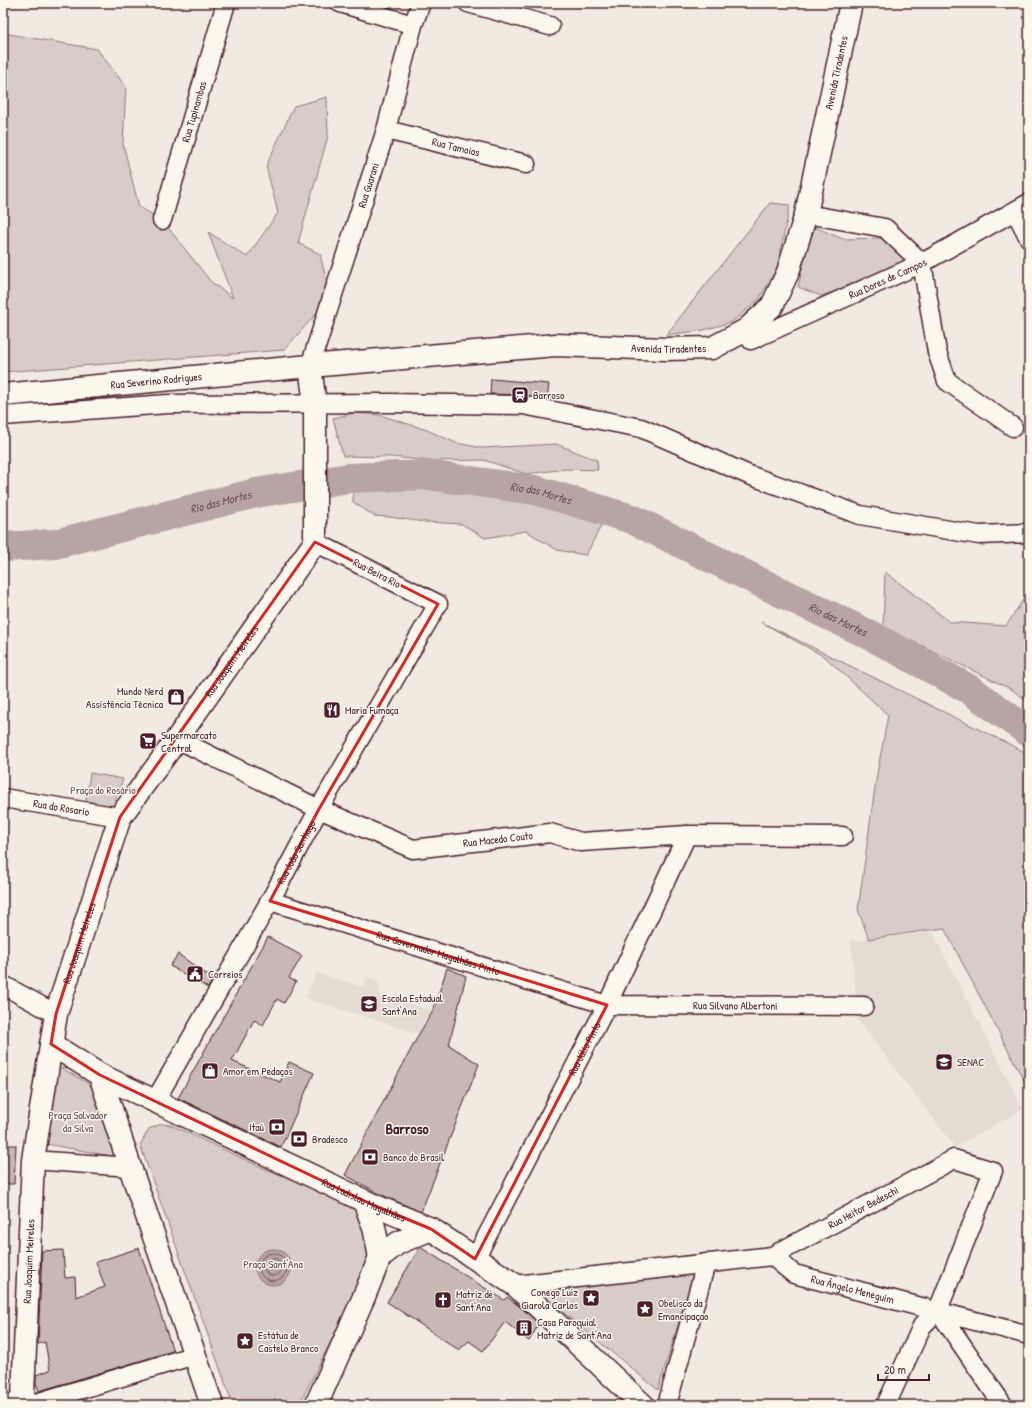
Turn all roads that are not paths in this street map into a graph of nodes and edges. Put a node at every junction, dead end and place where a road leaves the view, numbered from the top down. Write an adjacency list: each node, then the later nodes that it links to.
1 (226, 3): 12 (street, Rua Tupinambas)
2 (340, 3): 6 (street)
3 (421, 3): 6 (street, Rua Guarani)
4 (468, 3): 7 (street)
5 (851, 3): 11 (street, Avenida Tiradentes)
6 (413, 25): 8 (street, Rua Guarani)
7 (550, 26)
8 (386, 130): 9 (street, Rua Tamoios); 16 (street, Rua Guarani)
9 (526, 164)
10 (1022, 207): 13 (street); 14 (street, Rua Dores de Campos)
11 (806, 214): 14 (street); 15 (street, Avenida Tiradentes)
12 (162, 220)
13 (1029, 238)
14 (922, 264): 15 (street, Rua Dores de Campos); 20 (street)
15 (746, 330): 16 (street, Avenida Tiradentes)
16 (310, 366): 17 (street, Rua Severino Rodrigues); 18 (street)
17 (3, 395)
18 (315, 404): 19 (street); 21 (street); 22 (street)
19 (3, 416)
20 (1013, 427)
21 (1029, 533)
22 (315, 542): 23 (street, Rua Beira Rio); 24 (street, Rua Joaquim Meireles)
23 (438, 604): 26 (street, Rua João Santiago)
24 (177, 740): 26 (street, Rua Macedo Couto); 27 (street, Rua Joaquim Meireles)
25 (3, 798): 27 (street, Rua do Rosario)
26 (319, 809): 28 (street, Rua Macedo Couto); 30 (street, Rua João Santiago)
27 (120, 817): 34 (street, Rua Joaquim Meireles)
28 (687, 835): 29 (street, Rua Macedo Couto); 32 (street, Rua Júlio Pinto)
29 (843, 836)
30 (270, 901): 32 (street, Rua Governador Magalhães Pinto); 37 (street, Rua João Santiago)
31 (3, 985): 34 (street)
32 (607, 1005): 33 (street, Rua Silvano Albertoni); 44 (street, Rua Júlio Pinto)
33 (864, 1006)
34 (56, 1014): 35 (street, Rua Joaquim Meireles)
35 (51, 1044): 36 (street, Rua Ladislau Magalhães); 38 (street, Rua Joaquim Meireles)
36 (100, 1075): 37 (street, Rua Ladislau Magalhães); 39 (street)
37 (155, 1102): 40 (street, Rua Ladislau Magalhães)
38 (33, 1160): 39 (street); 50 (street, Rua Joaquim Meireles)
39 (130, 1167): 49 (street)
40 (364, 1201): 41 (street, Rua Ladislau Magalhães); 43 (street)
41 (431, 1229): 43 (street); 44 (street, Rua Ladislau Magalhães)
42 (772, 1256): 45 (street); 47 (street, Rua Ângelo Meneguim); 47 (street, Rua Heitor Bedeschi)
43 (380, 1257): 53 (street)
44 (475, 1259): 46 (street, Rua Ladislau Magalhães)
45 (706, 1263): 46 (street); 55 (street)
46 (515, 1285): 54 (street, Rua Ladislau Magalhães)
47 (938, 1310): 48 (street, Rua Ângelo Meneguim); 56 (street); 57 (street)
48 (1029, 1335)
49 (195, 1355): 51 (street); 52 (street)
50 (16, 1405)
51 (29, 1405)
52 (212, 1405)
53 (316, 1405)
54 (643, 1405)
55 (667, 1405)
56 (886, 1405)
57 (1003, 1405)

